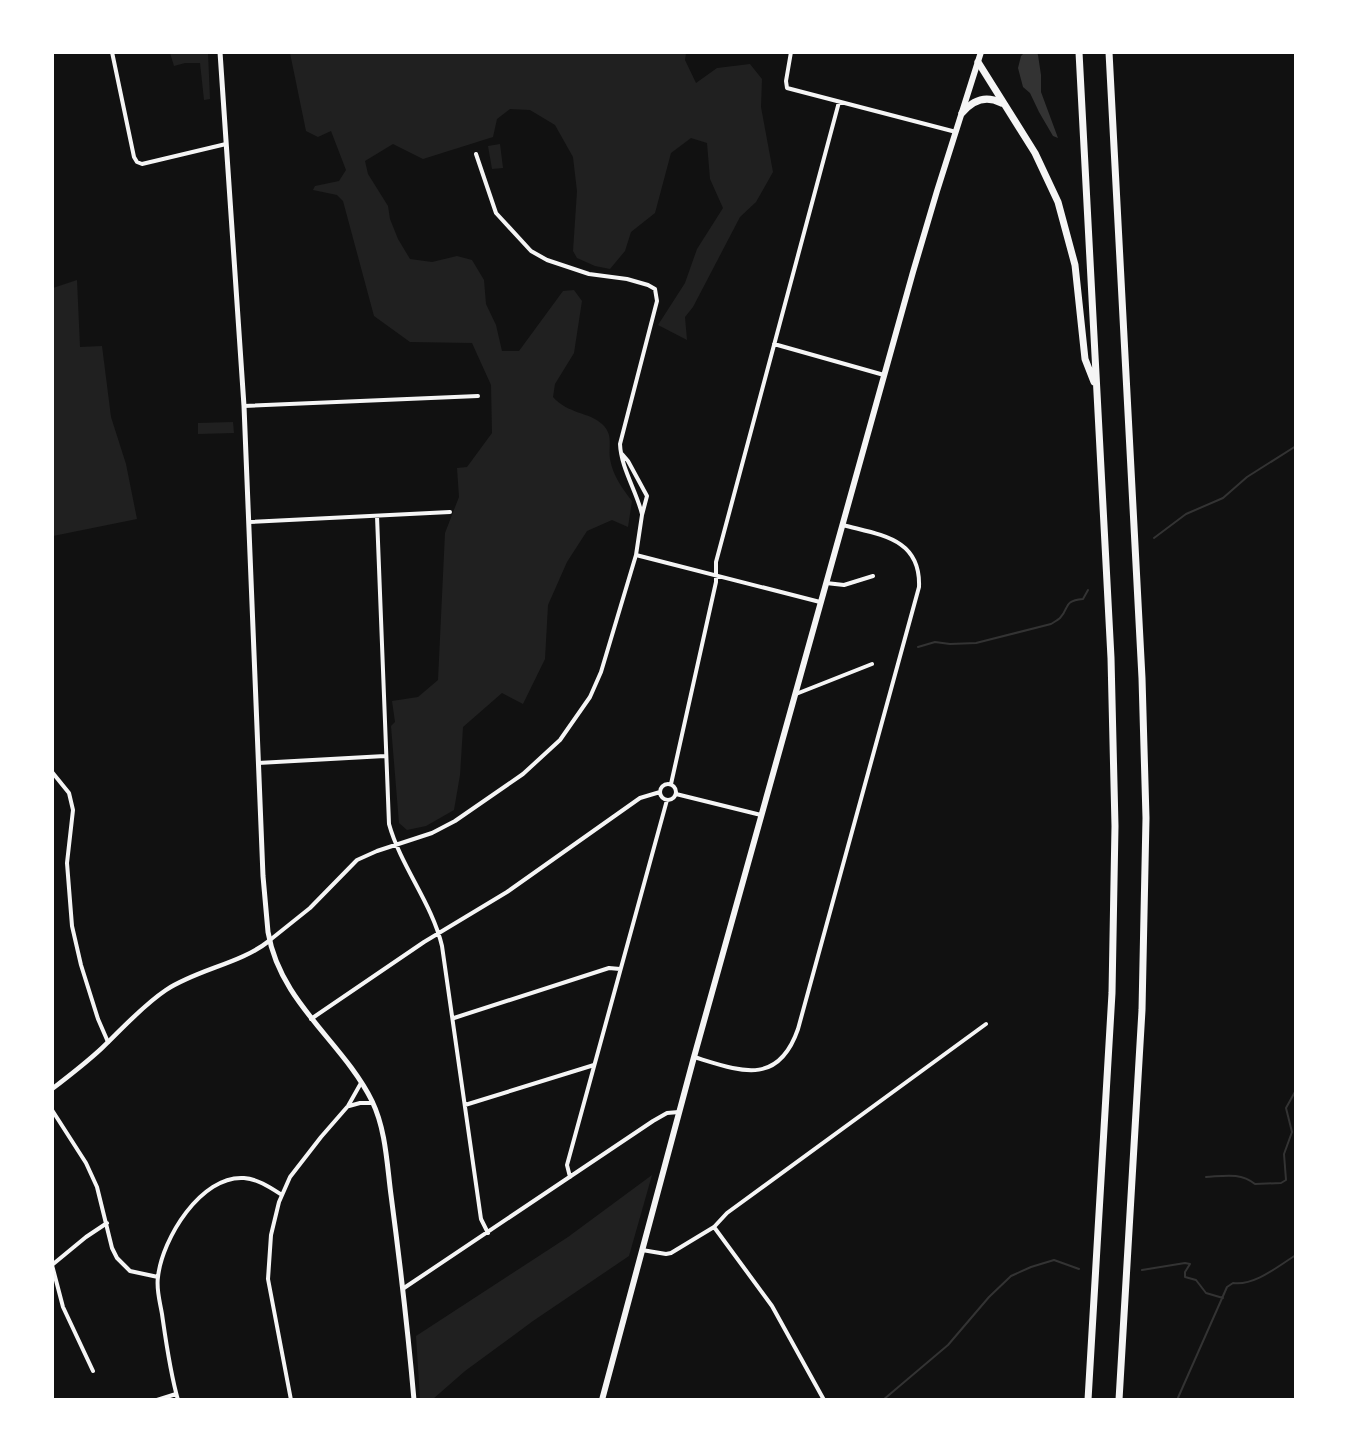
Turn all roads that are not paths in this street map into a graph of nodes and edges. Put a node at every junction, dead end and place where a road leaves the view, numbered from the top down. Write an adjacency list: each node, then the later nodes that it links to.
1 (112, 52): 12 (street)
2 (220, 52): 12 (main road)
3 (791, 52): 8 (street)
4 (981, 52): 7 (main road)
5 (1079, 52): 16 (highway)
6 (1109, 52): 75 (highway)
7 (978, 62): 9 (highway); 10 (main road)
8 (839, 102): 11 (street); 14 (street)
9 (1006, 107): 10 (highway); 16 (highway)
10 (962, 112): 11 (main road)
11 (956, 132): 15 (main road)
12 (226, 144): 18 (main road)
13 (476, 154): 19 (street)
14 (774, 344): 15 (street); 26 (street)
15 (885, 375): 24 (main road)
16 (1096, 387): 74 (highway)
17 (478, 396): 18 (street)
18 (244, 406): 23 (main road)
19 (622, 454): 21 (street); 21 (street)
20 (450, 512): 22 (street)
21 (642, 515): 25 (street)
22 (377, 516): 23 (street); 32 (street)
23 (249, 522): 33 (main road)
24 (843, 525): 28 (main road); 48 (street)
25 (636, 555): 26 (street); 40 (street)
26 (717, 575): 29 (street); 35 (street)
27 (873, 576): 28 (street)
28 (826, 583): 29 (main road)
29 (821, 602): 31 (main road)
30 (872, 664): 31 (street)
31 (796, 694): 39 (main road)
32 (385, 756): 33 (street); 40 (street)
33 (258, 764): 42 (main road)
34 (52, 772): 47 (street)
35 (670, 784): 36 (street); 37 (street)
36 (660, 792): 38 (street); 41 (street)
37 (676, 794): 38 (street); 39 (street)
38 (667, 800): 43 (street)
39 (762, 816): 48 (main road)
40 (396, 844): 41 (street); 42 (street)
41 (439, 933): 44 (street); 45 (street)
42 (269, 941): 45 (main road); 47 (street)
43 (620, 969): 44 (street); 49 (street)
44 (453, 1017): 53 (street)
45 (310, 1018): 50 (main road)
46 (986, 1024): 60 (street)
47 (108, 1042): 51 (street)
48 (694, 1057): 56 (main road)
49 (595, 1065): 53 (street); 57 (street)
50 (362, 1082): 52 (main road); 54 (street)
51 (52, 1089)
52 (373, 1103): 54 (street); 65 (main road)
53 (465, 1105): 61 (street)
54 (348, 1106): 58 (street)
55 (52, 1110): 59 (street)
56 (680, 1112): 57 (street); 62 (main road)
57 (570, 1177): 61 (street)
58 (282, 1195): 64 (street); 70 (street)
59 (107, 1223): 63 (street); 64 (street)
60 (714, 1227): 62 (street); 73 (street)
61 (488, 1233): 65 (street)
62 (642, 1250): 72 (main road)
63 (52, 1265): 66 (street)
64 (158, 1277): 67 (street)
65 (404, 1288): 71 (main road)
66 (93, 1371)
67 (176, 1394): 68 (street); 69 (street)
68 (157, 1400)
69 (178, 1400)
70 (291, 1400)
71 (414, 1400)
72 (602, 1400)
73 (824, 1400)
74 (1088, 1400)
75 (1119, 1400)

